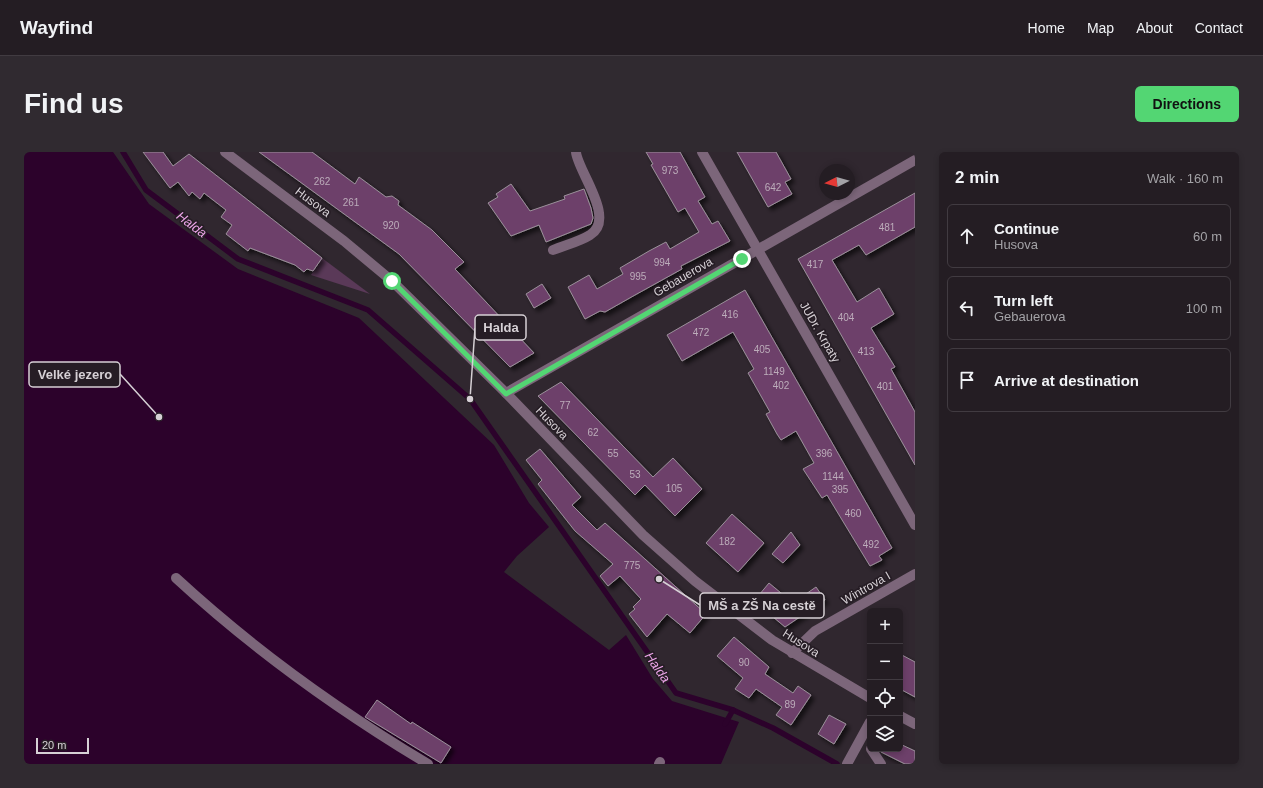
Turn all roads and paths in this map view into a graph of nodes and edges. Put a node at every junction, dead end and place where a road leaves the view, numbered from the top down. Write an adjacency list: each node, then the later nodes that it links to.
1 (225, 152): 7 (street, Husova)
2 (576, 152): 5 (street)
3 (702, 152): 6 (street, JUDr. Krpaty)
4 (915, 160): 6 (street, Gebauerova)
5 (553, 250)
6 (758, 250): 7 (street, Gebauerova); 8 (street, JUDr. Krpaty)
7 (506, 394): 11 (street, Husova)
8 (915, 525)
9 (915, 574): 11 (street, Wintrova I)
10 (176, 578): 20 (street)
11 (792, 653): 12 (street, Husova)
12 (867, 696)
13 (903, 718): 14 (street)
14 (915, 724)
15 (867, 728): 16 (street)
16 (860, 741): 17 (street); 19 (street)
17 (867, 745)
18 (874, 752): 21 (street)
19 (848, 762)
20 (428, 764)
21 (881, 764)

